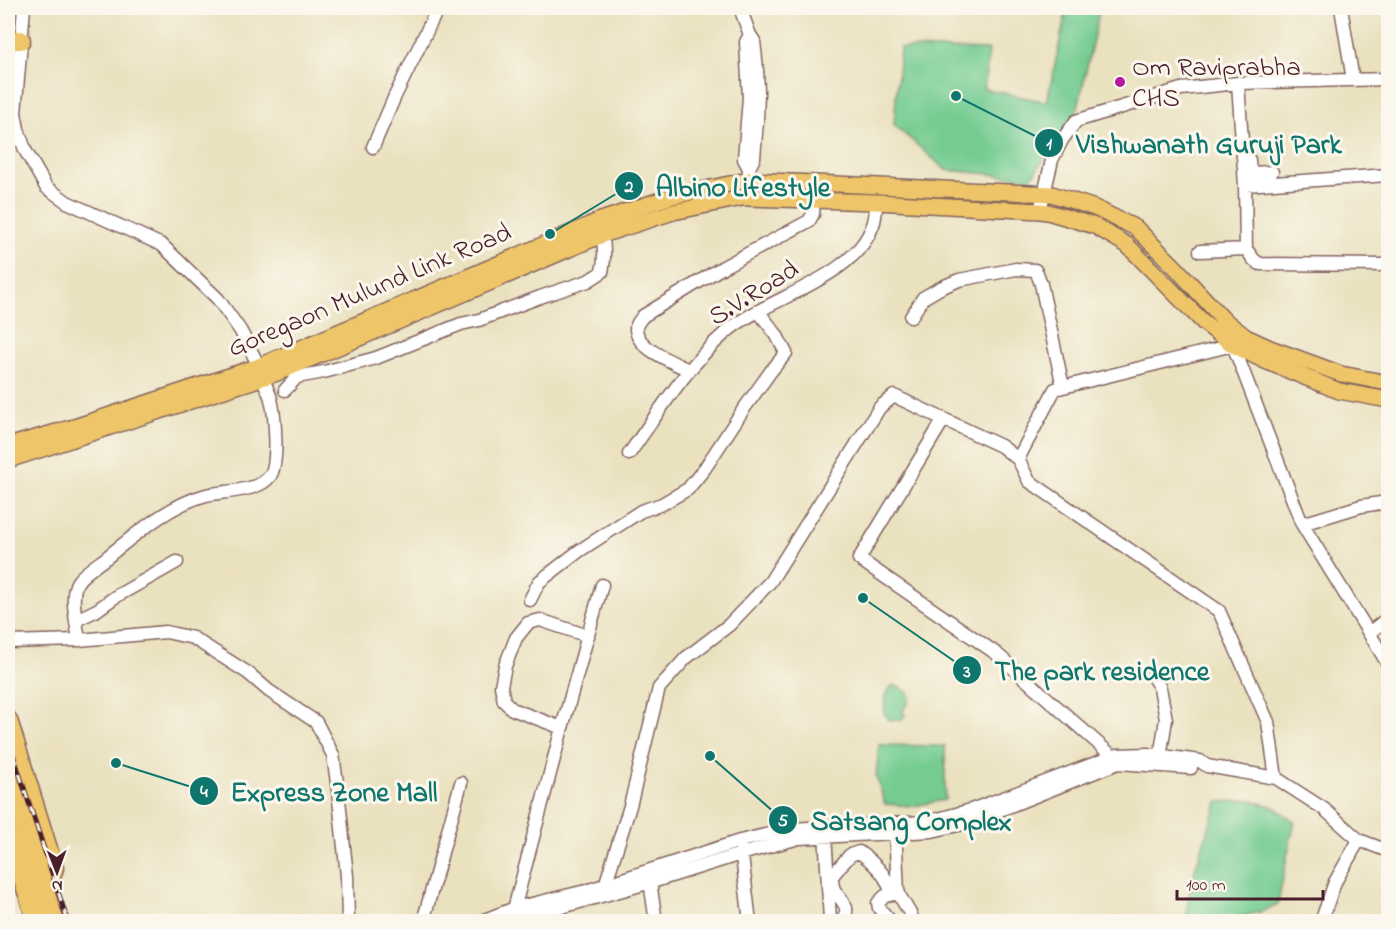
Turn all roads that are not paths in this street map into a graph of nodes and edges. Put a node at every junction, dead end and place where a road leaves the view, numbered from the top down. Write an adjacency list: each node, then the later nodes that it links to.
1 (24, 8): 5 (street)
2 (438, 8): 10 (street)
3 (740, 8): 11 (street)
4 (1341, 8): 7 (street)
5 (14, 40): 30 (street)
6 (1389, 79): 7 (street)
7 (1353, 80): 8 (street)
8 (1238, 83): 14 (street); 15 (street)
9 (1247, 142): 13 (street)
10 (373, 147)
11 (749, 174): 15 (main road, Goregaon Mulund Link Road); 16 (street); 21 (main road, Goregaon Mulund Link Road)
12 (1389, 175): 13 (street)
13 (1265, 176): 14 (street)
14 (1245, 185): 22 (street)
15 (1048, 193): 19 (street); 28 (main road, Goregaon Mulund Link Road)
16 (748, 198): 17 (main road, Goregaon Mulund Link Road); 20 (main road, Goregaon Mulund Link Road)
17 (814, 199): 18 (main road, Goregaon Mulund Link Road); 29 (street)
18 (876, 202): 19 (main road, Goregaon Mulund Link Road); 25 (street, S.V.Road)
19 (1044, 212): 27 (main road, Goregaon Mulund Link Road)
20 (602, 235): 21 (main road, Goregaon Mulund Link Road); 33 (street)
21 (564, 244): 30 (main road, Goregaon Mulund Link Road)
22 (1246, 249): 23 (street); 24 (street)
23 (1200, 251)
24 (1389, 265)
25 (758, 311): 29 (street, S.V.Road); 44 (street)
26 (911, 317): 32 (street)
27 (1233, 345): 28 (main road, Goregaon Mulund Link Road); 32 (street); 41 (street)
28 (1268, 354): 31 (main road); 34 (main road)
29 (688, 370): 37 (street, S.V.Road)
30 (261, 372): 36 (main road, Goregaon Mulund Link Road); 39 (main road, Goregaon Mulund Link Road); 46 (street)
31 (1389, 383)
32 (1063, 387): 38 (street)
33 (285, 390)
34 (1389, 400)
35 (944, 419): 38 (street); 55 (street); 71 (street)
36 (8, 446)
37 (629, 454)
38 (1018, 459): 58 (street)
39 (8, 460)
40 (1389, 502): 41 (street)
41 (1302, 524): 47 (street)
42 (177, 562): 46 (street)
43 (602, 585): 48 (street)
44 (530, 600)
45 (1389, 618): 47 (street)
46 (76, 620): 49 (street)
47 (1370, 633): 51 (street)
48 (588, 636): 54 (street); 54 (street)
49 (79, 639): 50 (street); 77 (street)
50 (8, 642)
51 (1389, 664)
52 (1154, 676): 56 (street)
53 (8, 720): 72 (highway)
54 (562, 728): 74 (street)
55 (1114, 760): 56 (street); 60 (street)
56 (1160, 760): 58 (street)
57 (8, 777): 72 (highway)
58 (1276, 778): 64 (street)
59 (461, 783): 78 (street)
60 (1011, 800): 61 (street); 61 (street)
61 (899, 828): 62 (street); 69 (street); 73 (street)
62 (825, 833): 65 (street); 67 (street); 82 (street)
63 (8, 834): 68 (highway)
64 (1359, 840): 66 (street); 86 (street)
65 (740, 841): 67 (street); 70 (street)
66 (1389, 850)
67 (741, 854): 70 (street); 81 (street)
68 (13, 858): 75 (highway)
69 (904, 860)
70 (649, 876): 71 (street); 80 (street)
71 (604, 890): 74 (street)
72 (46, 891): 76 (highway)
73 (894, 891): 83 (street); 84 (street); 85 (street)
74 (511, 917): 79 (street)
75 (38, 921)
76 (55, 921)
77 (348, 921)
78 (423, 921)
79 (479, 921)
80 (656, 921)
81 (750, 921)
82 (830, 921)
83 (840, 921)
84 (891, 921)
85 (912, 921)
86 (1322, 921)

